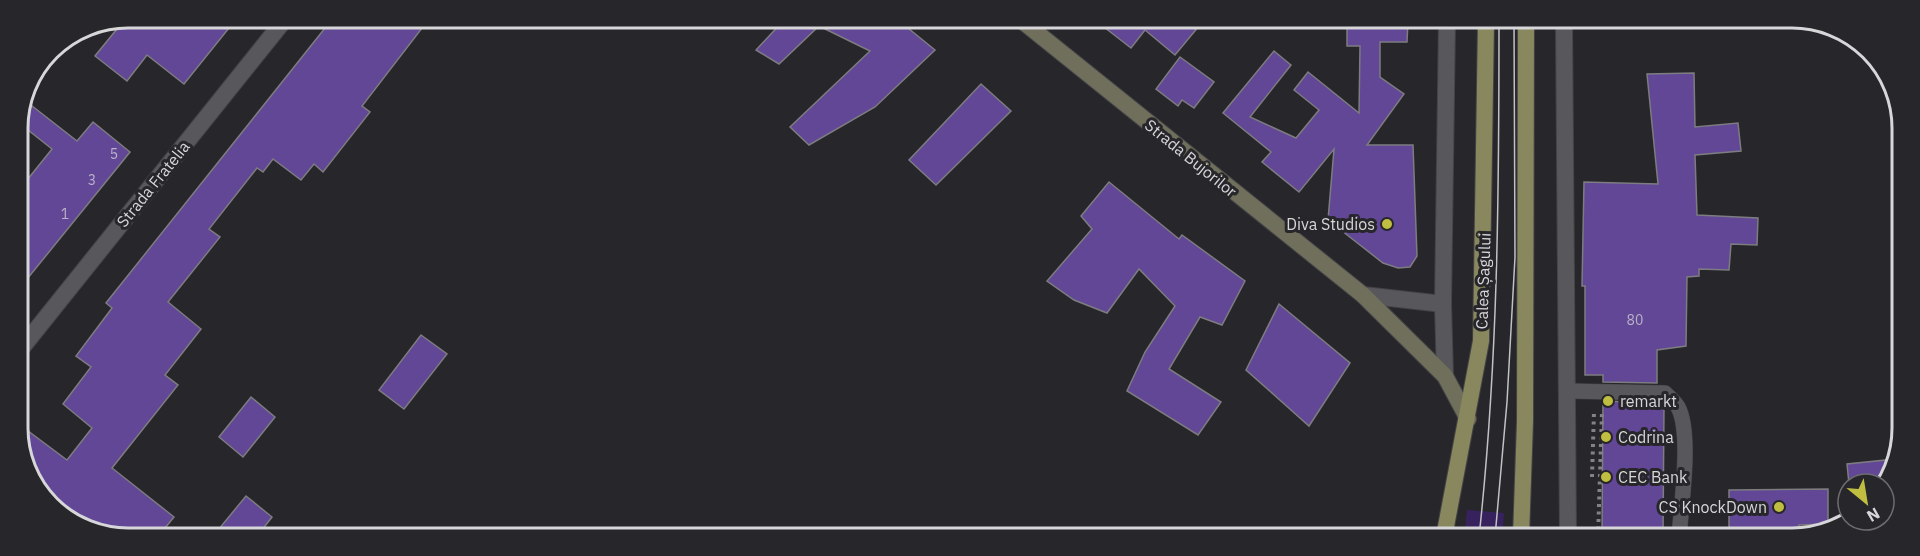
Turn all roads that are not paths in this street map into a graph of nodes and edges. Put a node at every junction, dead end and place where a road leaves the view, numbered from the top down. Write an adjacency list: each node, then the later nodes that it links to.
1 (278, 28): 9 (street, Strada Fratelia)
2 (1031, 28): 7 (main road, Strada Bujorilor)
3 (1447, 28): 8 (street)
4 (1486, 28): 12 (main road, Calea Șagului)
5 (1526, 28): 14 (main road)
6 (1563, 28): 11 (street)
7 (1363, 295): 8 (street); 10 (main road, Strada Bujorilor)
8 (1443, 304): 10 (street)
9 (28, 340)
10 (1445, 376): 12 (main road, Strada Bujorilor)
11 (1568, 391): 15 (street); 16 (lane)
12 (1468, 419): 13 (main road, Calea Șagului)
13 (1446, 527)
14 (1521, 527)
15 (1568, 527)
16 (1680, 527)

